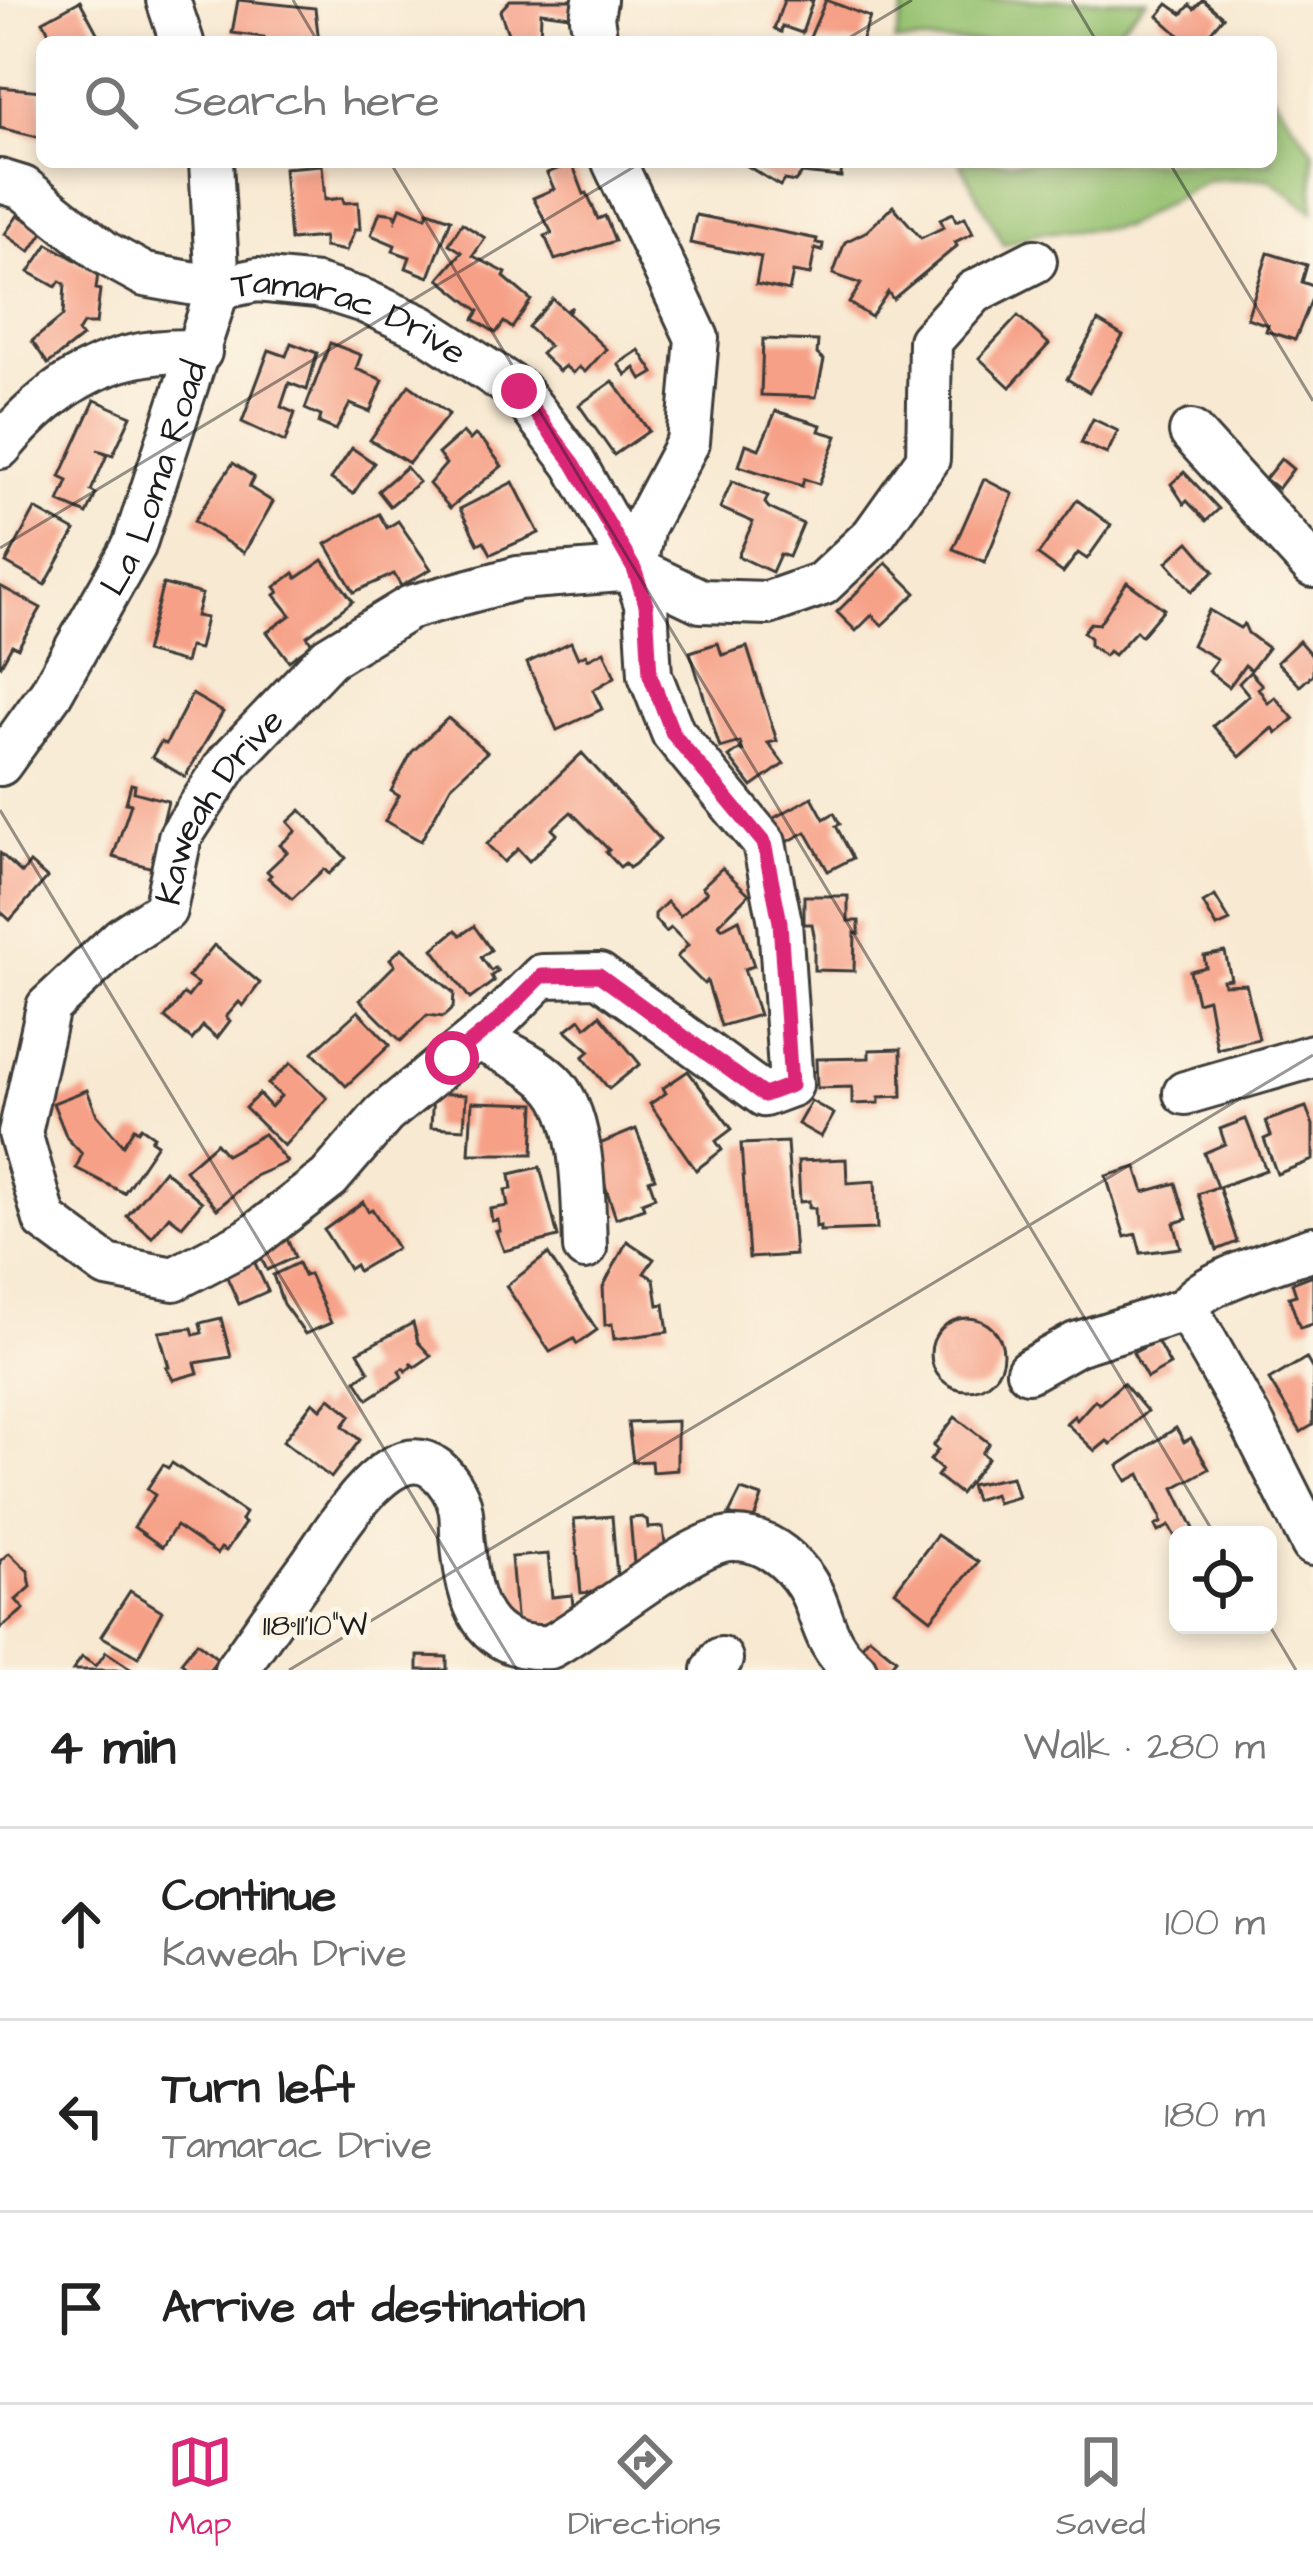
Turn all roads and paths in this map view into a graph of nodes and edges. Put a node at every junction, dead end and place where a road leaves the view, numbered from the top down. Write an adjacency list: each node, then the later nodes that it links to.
1 (168, 0): 3 (street)
2 (595, 0): 4 (street)
3 (180, 36)
4 (595, 36)
5 (211, 168): 9 (street, La Loma Road)
6 (615, 168): 14 (street)
7 (0, 182): 9 (street, Tamarac Drive)
8 (1035, 261): 14 (street)
9 (218, 288): 10 (street, La Loma Road); 14 (street, Tamarac Drive)
10 (200, 352): 12 (street); 15 (street, La Loma Road)
11 (1191, 432): 13 (street)
12 (0, 447)
13 (1313, 566)
14 (634, 569): 16 (street, Kaweah Drive); 18 (street, Tamarac Drive)
15 (0, 764)
16 (477, 1038): 18 (street, Kaweah Drive); 20 (street)
17 (1313, 1056): 19 (street)
18 (791, 1085)
19 (1185, 1093)
20 (585, 1248)
21 (1313, 1248): 22 (street)
22 (1189, 1304): 23 (street); 24 (street)
23 (1028, 1370)
24 (1313, 1544)
25 (236, 1670): 26 (street)
26 (854, 1670)

